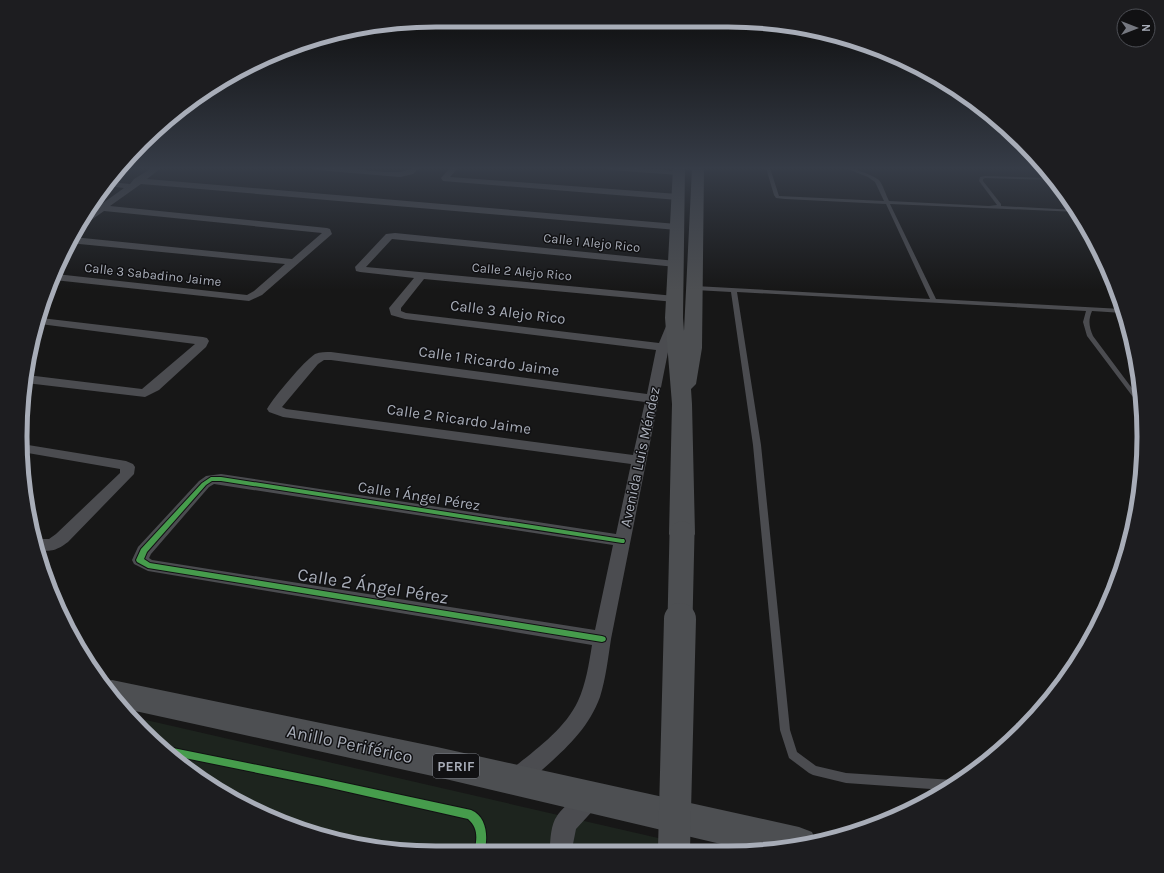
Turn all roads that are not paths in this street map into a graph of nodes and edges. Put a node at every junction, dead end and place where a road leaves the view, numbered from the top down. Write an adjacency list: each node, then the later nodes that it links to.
1 (109, 209): 10 (street)
2 (446, 209): 8 (street)
3 (678, 209): 8 (main road, Avenida Luis Méndez)
4 (697, 209): 15 (main road, Avenida Luis Méndez)
5 (890, 209): 18 (lane)
6 (1031, 209): 7 (lane)
7 (1069, 211)
8 (677, 227): 11 (main road, Avenida Luis Méndez)
9 (77, 241): 10 (street)
10 (293, 262): 14 (street, Calle 3 Sabadino Jaime)
11 (676, 264): 12 (street, Calle 1 Alejo Rico); 17 (main road, Avenida Luis Méndez)
12 (366, 270): 13 (street, Calle 2 Alejo Rico)
13 (421, 276): 17 (street, Calle 2 Alejo Rico); 23 (street, Calle 3 Alejo Rico)
14 (59, 278)
15 (695, 288): 16 (lane); 27 (main road, Avenida Luis Méndez)
16 (734, 290): 18 (lane); 37 (lane)
17 (675, 299): 21 (main road, Avenida Luis Méndez)
18 (934, 301): 19 (lane)
19 (1090, 309): 20 (lane); 25 (lane)
20 (1117, 311)
21 (674, 318): 23 (street, Avenida Luis Méndez); 27 (main road, Avenida Luis Méndez)
22 (44, 321): 24 (street)
23 (663, 347): 26 (street, Avenida Luis Méndez)
24 (32, 380)
25 (1134, 395)
26 (652, 399): 28 (street, Calle 1 Ricardo Jaime); 30 (street, Avenida Luis Méndez)
27 (682, 404): 41 (main road, Avenida Luis Méndez, bridge)
28 (274, 409): 30 (street, Calle 2 Ricardo Jaime)
29 (27, 449): 32 (street)
30 (639, 460): 31 (street, Avenida Luis Méndez)
31 (622, 541): 33 (street, Calle 1 Ángel Pérez); 34 (street, Avenida Luis Méndez)
32 (45, 545)
33 (140, 560): 34 (street, Calle 2 Ángel Pérez)
34 (602, 639): 36 (street, Avenida Luis Méndez)
35 (118, 693): 36 (main road, Anillo Periférico / PERIF)
36 (515, 780): 38 (main road, Anillo Periférico / PERIF)
37 (942, 785)
38 (591, 797): 39 (main road, Anillo Periférico / PERIF); 40 (street)
39 (782, 842)
40 (561, 846)
41 (674, 846)

